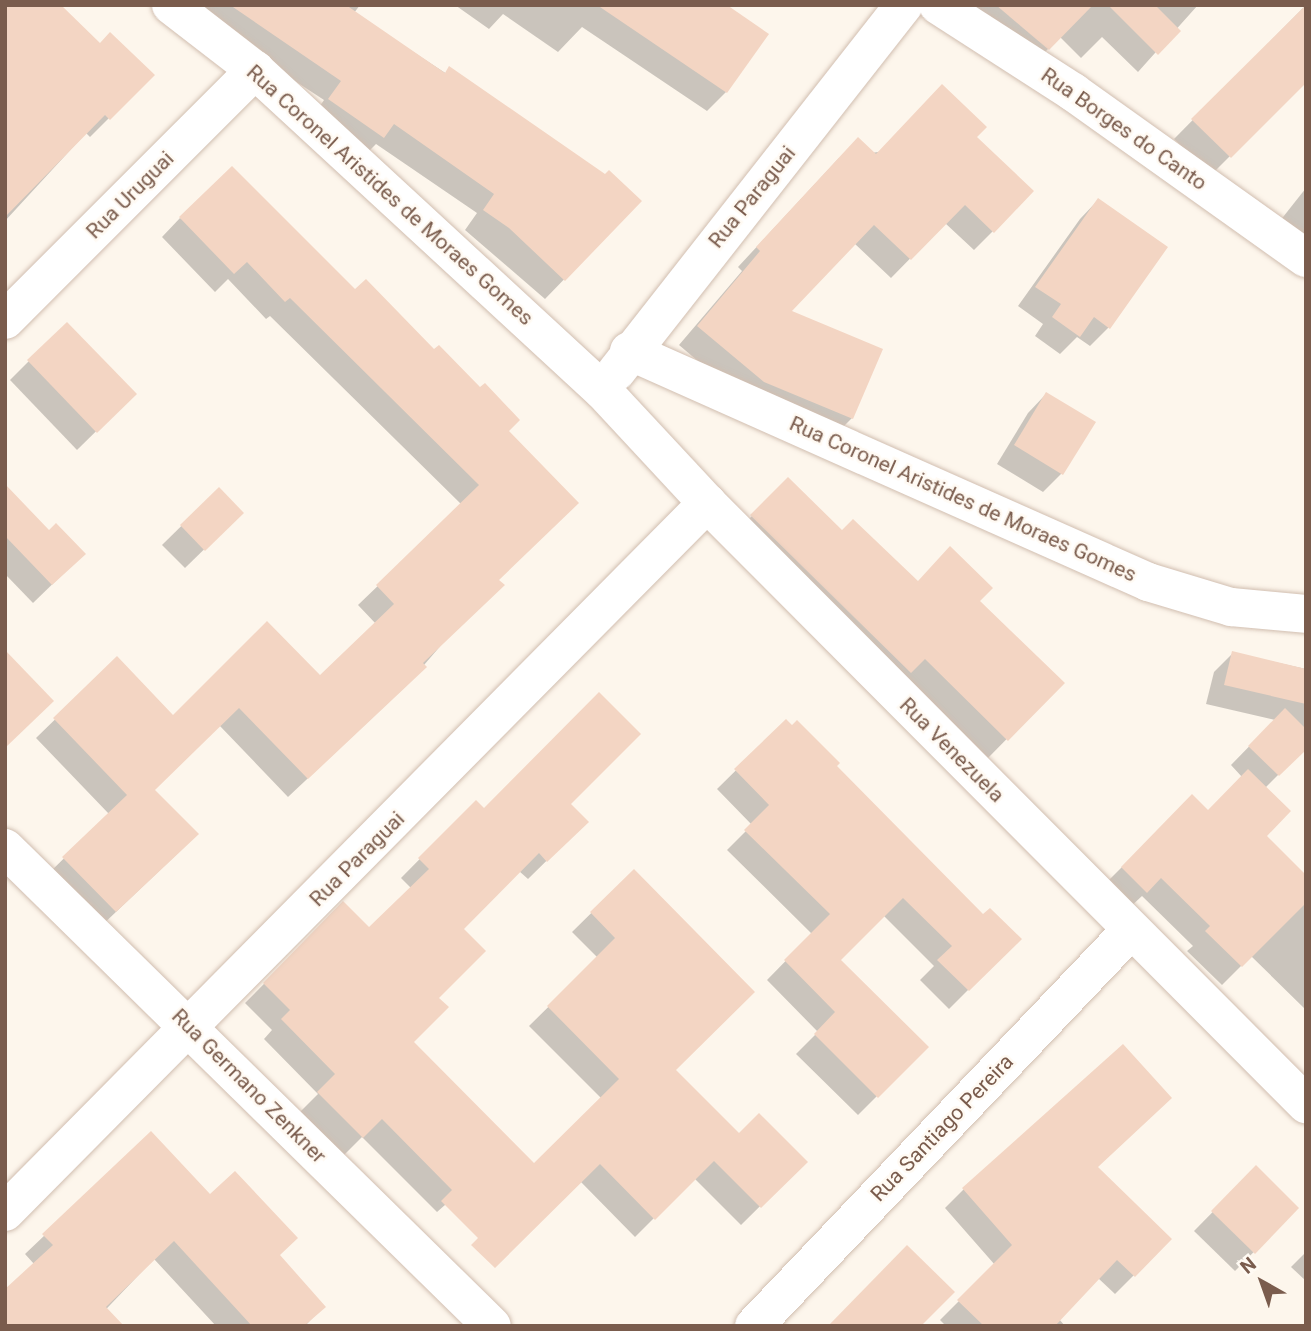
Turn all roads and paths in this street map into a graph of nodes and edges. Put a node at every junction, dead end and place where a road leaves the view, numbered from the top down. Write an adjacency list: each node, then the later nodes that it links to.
1 (171, 5): 4 (street, Rua Coronel Aristides de Moraes Gomes)
2 (904, 5): 7 (street, Rua Paraguai)
3 (938, 5): 5 (street, Rua Borges do Canto)
4 (255, 70): 6 (street, Rua Uruguai); 8 (street, Rua Coronel Aristides de Moraes Gomes)
5 (1306, 258)
6 (5, 320)
7 (629, 351): 8 (street, Rua Paraguai); 10 (street, Rua Coronel Aristides de Moraes Gomes)
8 (603, 391): 9 (street, Rua Venezuela)
9 (707, 503): 12 (street, Rua Venezuela); 13 (street, Rua Paraguai)
10 (1306, 614)
11 (5, 848): 13 (street, Rua Germano Zenkner)
12 (1131, 930): 14 (street, Rua Venezuela); 17 (street, Rua Santiago Pereira)
13 (191, 1028): 15 (street, Rua Paraguai); 16 (street, Rua Germano Zenkner)
14 (1306, 1104)
15 (5, 1212)
16 (492, 1326)
17 (754, 1326)

